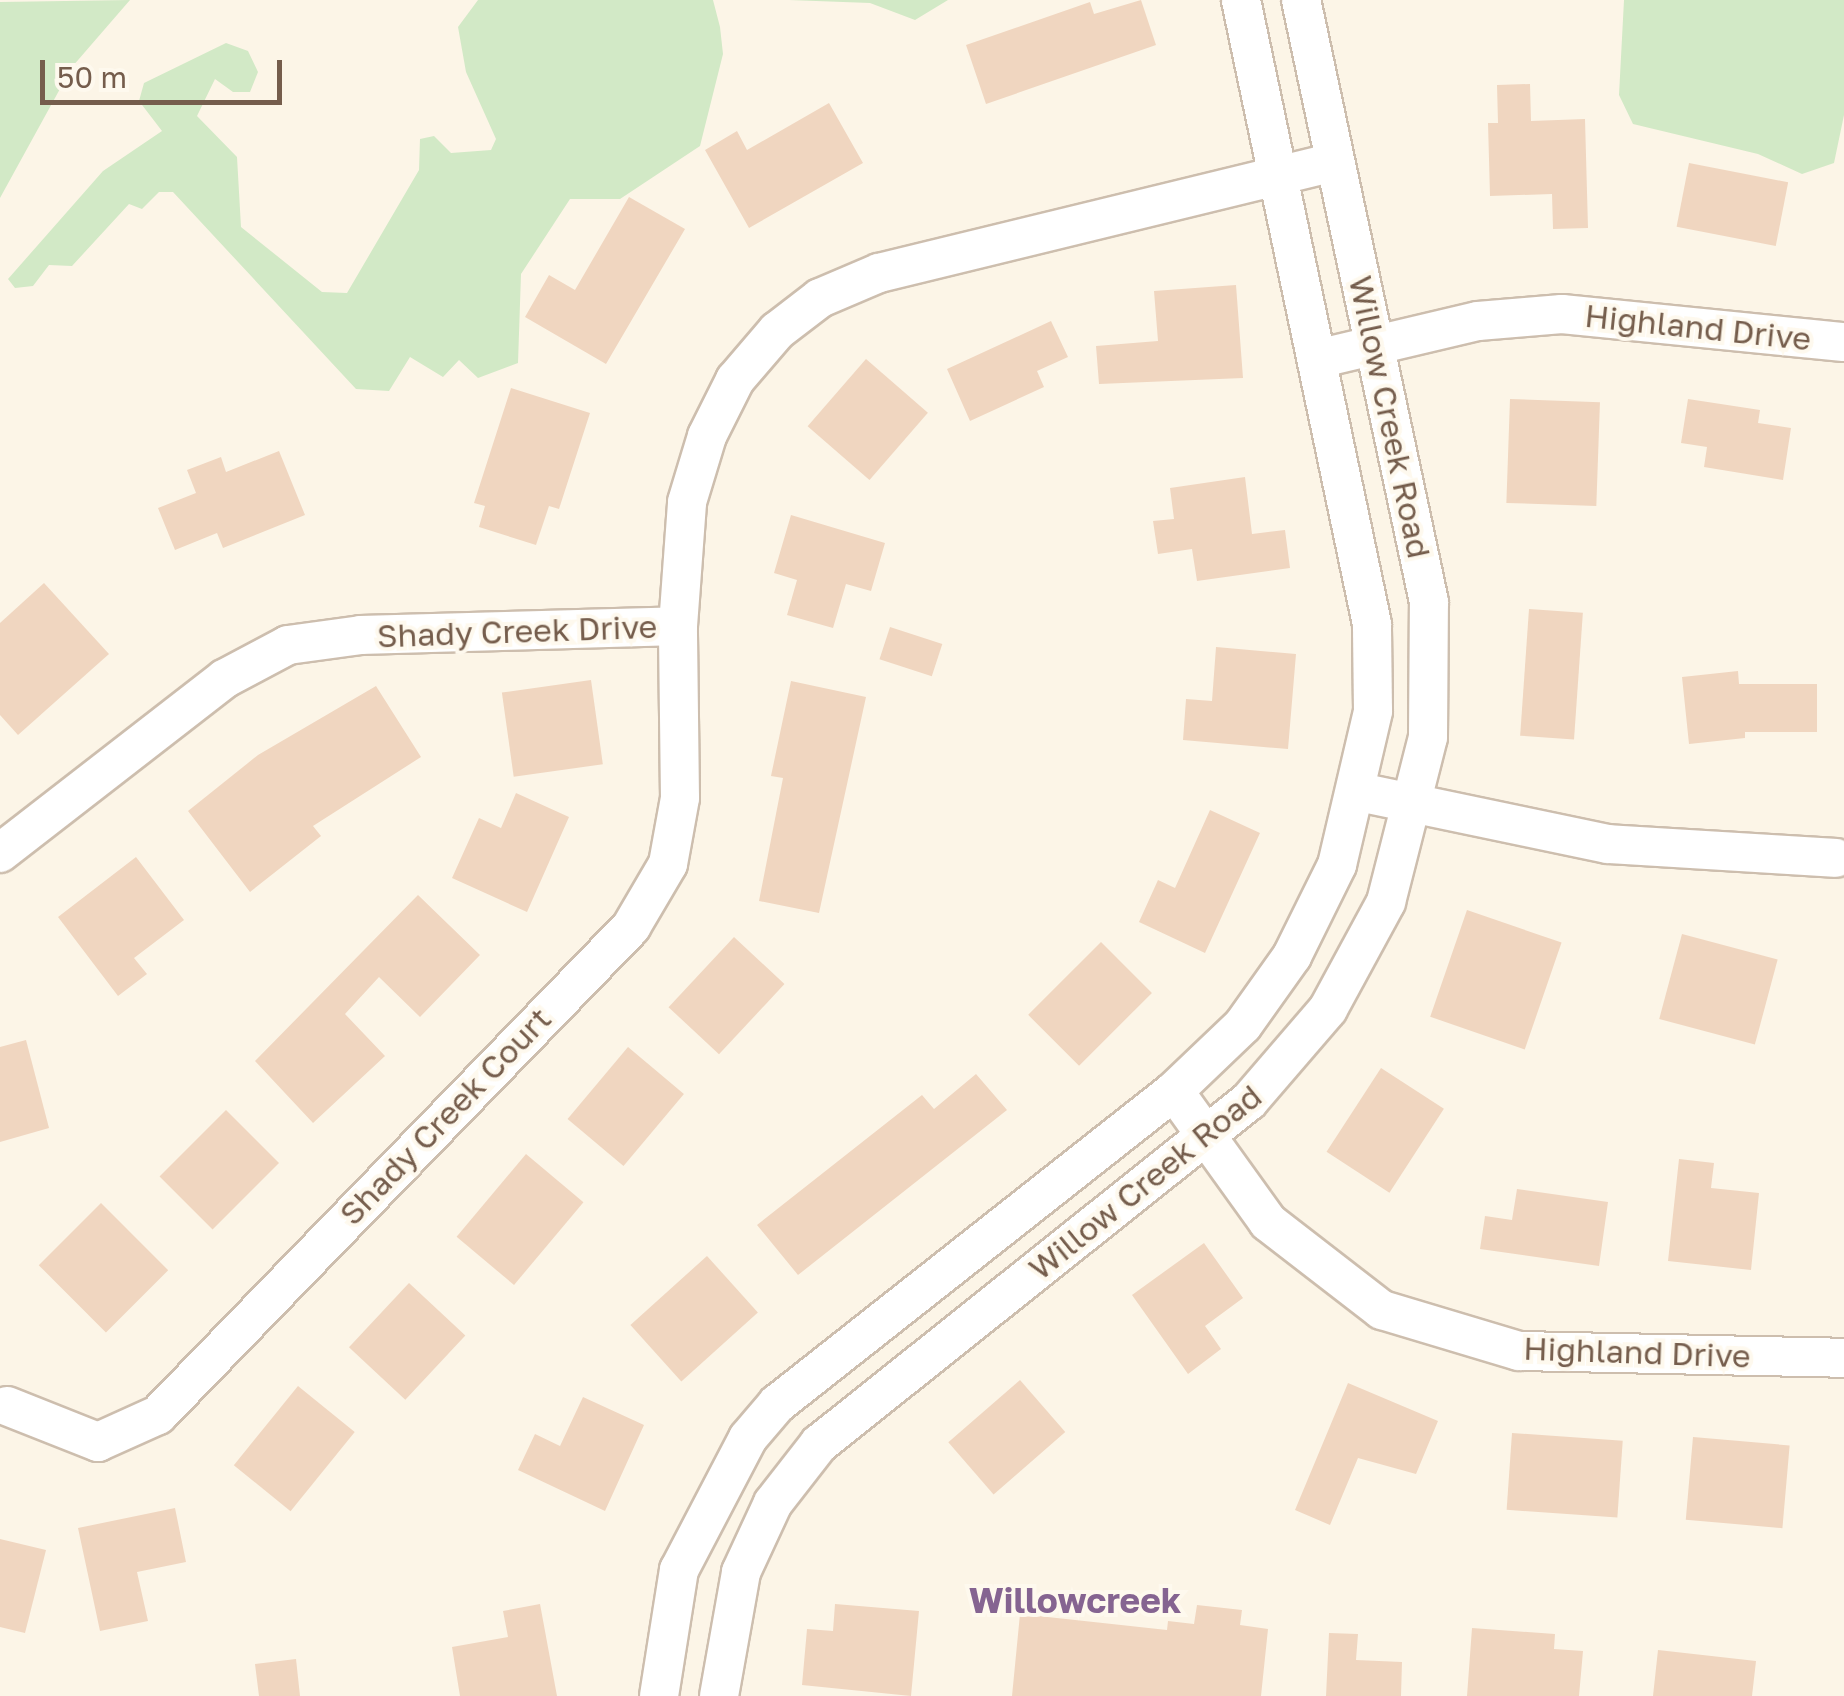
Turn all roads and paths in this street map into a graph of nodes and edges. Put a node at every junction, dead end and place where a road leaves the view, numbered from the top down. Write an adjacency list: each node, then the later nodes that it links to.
1 (1241, 0): 4 (street, Willow Creek Road)
2 (1301, 0): 3 (street, Willow Creek Road)
3 (1332, 162): 4 (street, Shady Creek Drive); 6 (street, Willow Creek Road)
4 (1276, 175): 7 (street, Willow Creek Road); 8 (street, Shady Creek Drive)
5 (1844, 342): 6 (street, Highland Drive)
6 (1375, 346): 7 (street, Highland Drive); 10 (street, Willow Creek Road)
7 (1317, 359): 9 (street, Willow Creek Road)
8 (678, 626): 11 (street, Shady Creek Drive); 16 (street, Shady Creek Court)
9 (1359, 792): 10 (street); 13 (street, Willow Creek Road)
10 (1417, 805): 12 (street); 14 (street, Willow Creek Road)
11 (0, 853)
12 (1836, 858)
13 (1174, 1091): 14 (street, Highland Drive); 17 (street, Willow Creek Road)
14 (1208, 1139): 15 (street, Highland Drive); 18 (street, Willow Creek Road)
15 (1844, 1358)
16 (7, 1406)
17 (659, 1696)
18 (719, 1696)

